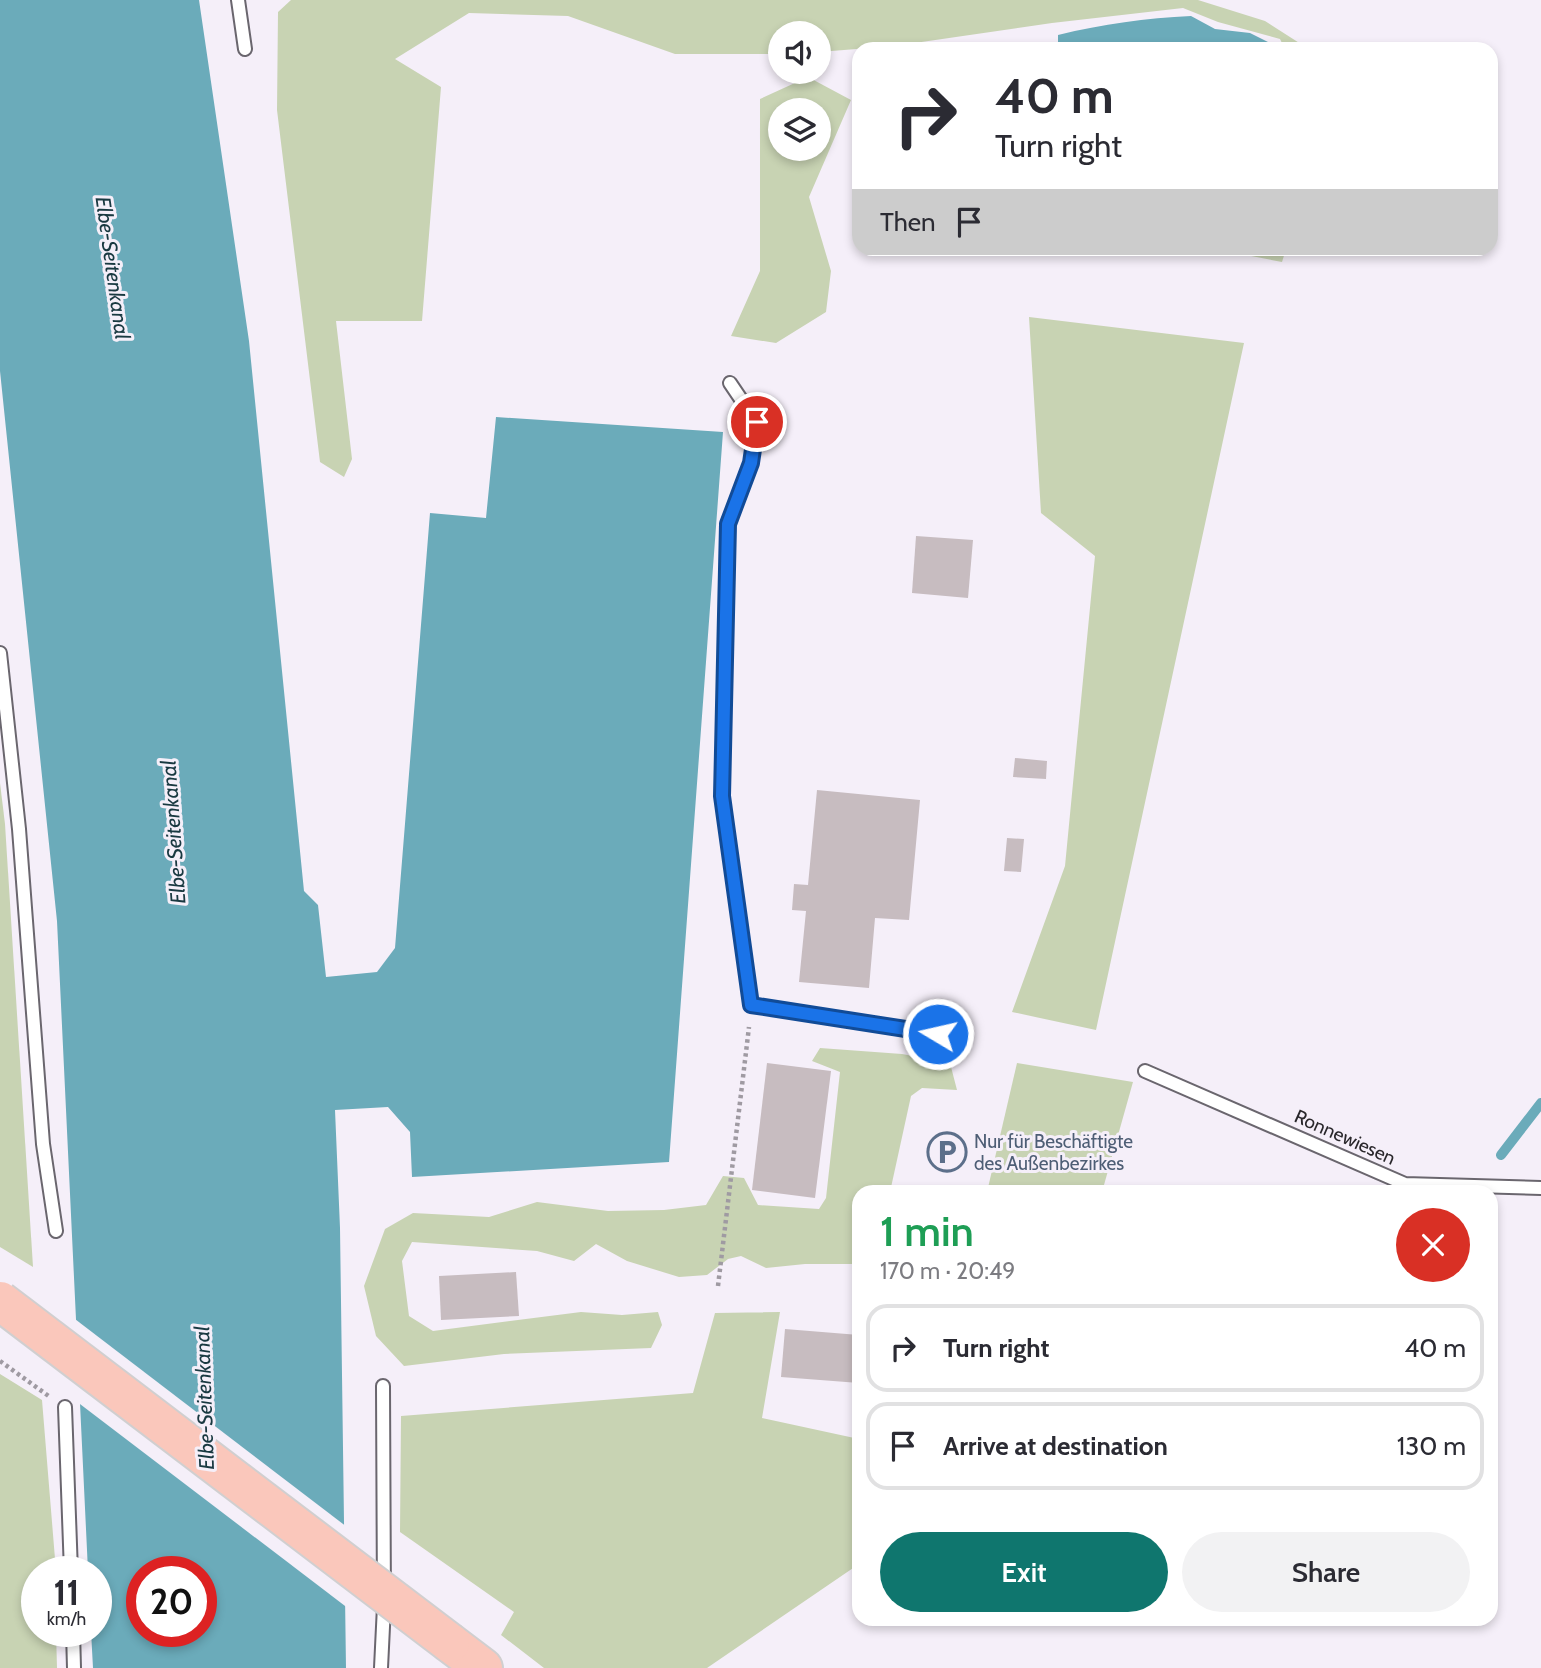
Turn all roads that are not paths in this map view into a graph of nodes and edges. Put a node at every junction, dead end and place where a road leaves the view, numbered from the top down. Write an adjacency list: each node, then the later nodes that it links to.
1 (239, 0): 2 (lane)
2 (245, 49)
3 (730, 383): 5 (lane)
4 (0, 653): 10 (lane)
5 (938, 1034)
6 (1145, 1070): 7 (lane, Ronnewiesen)
7 (1439, 1185)
8 (1498, 1187): 9 (lane, Ronnewiesen)
9 (1541, 1188)
10 (57, 1231)
11 (0, 1301): 18 (main road, bridge)
12 (383, 1386): 17 (lane)
13 (65, 1408): 14 (lane)
14 (70, 1556)
15 (73, 1647): 16 (lane)
16 (74, 1668)
17 (381, 1668)
18 (483, 1668)

